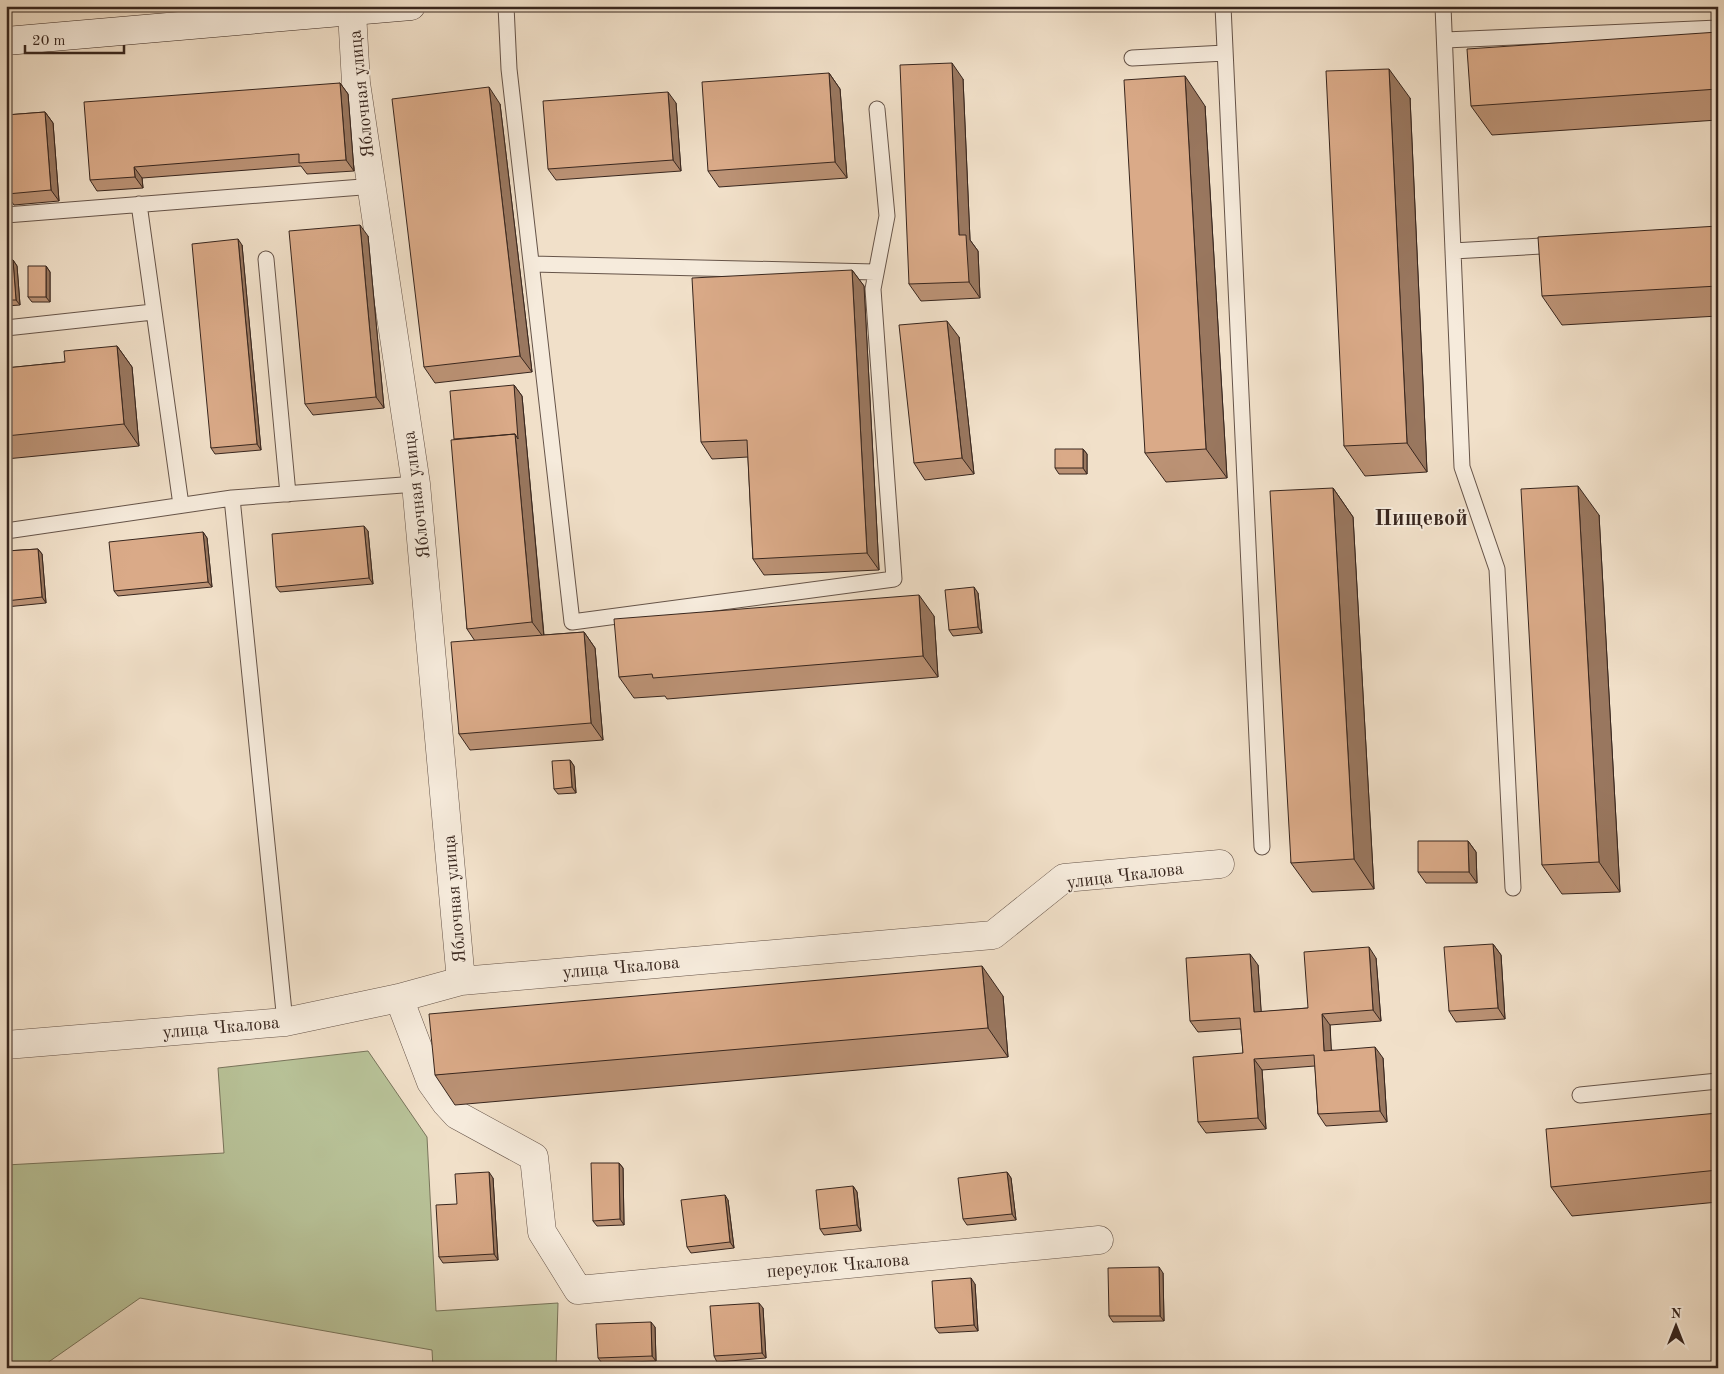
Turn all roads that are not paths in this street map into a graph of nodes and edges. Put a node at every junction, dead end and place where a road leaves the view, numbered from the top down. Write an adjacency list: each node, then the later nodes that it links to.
1 (411, 6): 5 (street)
2 (506, 6): 18 (lane)
3 (1222, 6): 9 (lane)
4 (1443, 6): 7 (lane)
5 (352, 12): 8 (street); 22 (street, Яблочная улица)
6 (1718, 28): 7 (lane)
7 (1445, 40): 16 (lane)
8 (6, 42)
9 (1225, 53): 10 (lane); 27 (lane)
10 (1132, 58)
11 (877, 109): 19 (lane)
12 (362, 187): 13 (lane)
13 (139, 204): 14 (lane); 20 (lane)
14 (6, 215)
15 (1572, 244): 16 (lane)
16 (1453, 251): 29 (lane)
17 (266, 259): 23 (lane)
18 (532, 264): 19 (lane); 19 (lane)
19 (875, 272)
20 (153, 312): 21 (lane); 25 (lane)
21 (6, 328)
22 (416, 484): 23 (lane); 30 (street, Яблочная улица)
23 (288, 494): 24 (lane)
24 (232, 498): 25 (lane); 32 (lane)
25 (181, 505): 26 (lane)
26 (6, 531)
27 (1262, 847)
28 (1220, 864): 30 (street, улица Чкалова)
29 (1513, 888)
30 (461, 981): 31 (street, улица Чкалова)
31 (399, 998): 32 (street, улица Чкалова); 36 (street, переулок Чкалова)
32 (285, 1022): 33 (street, улица Чкалова)
33 (6, 1045)
34 (1718, 1081): 35 (lane)
35 (1580, 1095)
36 (1099, 1240)

